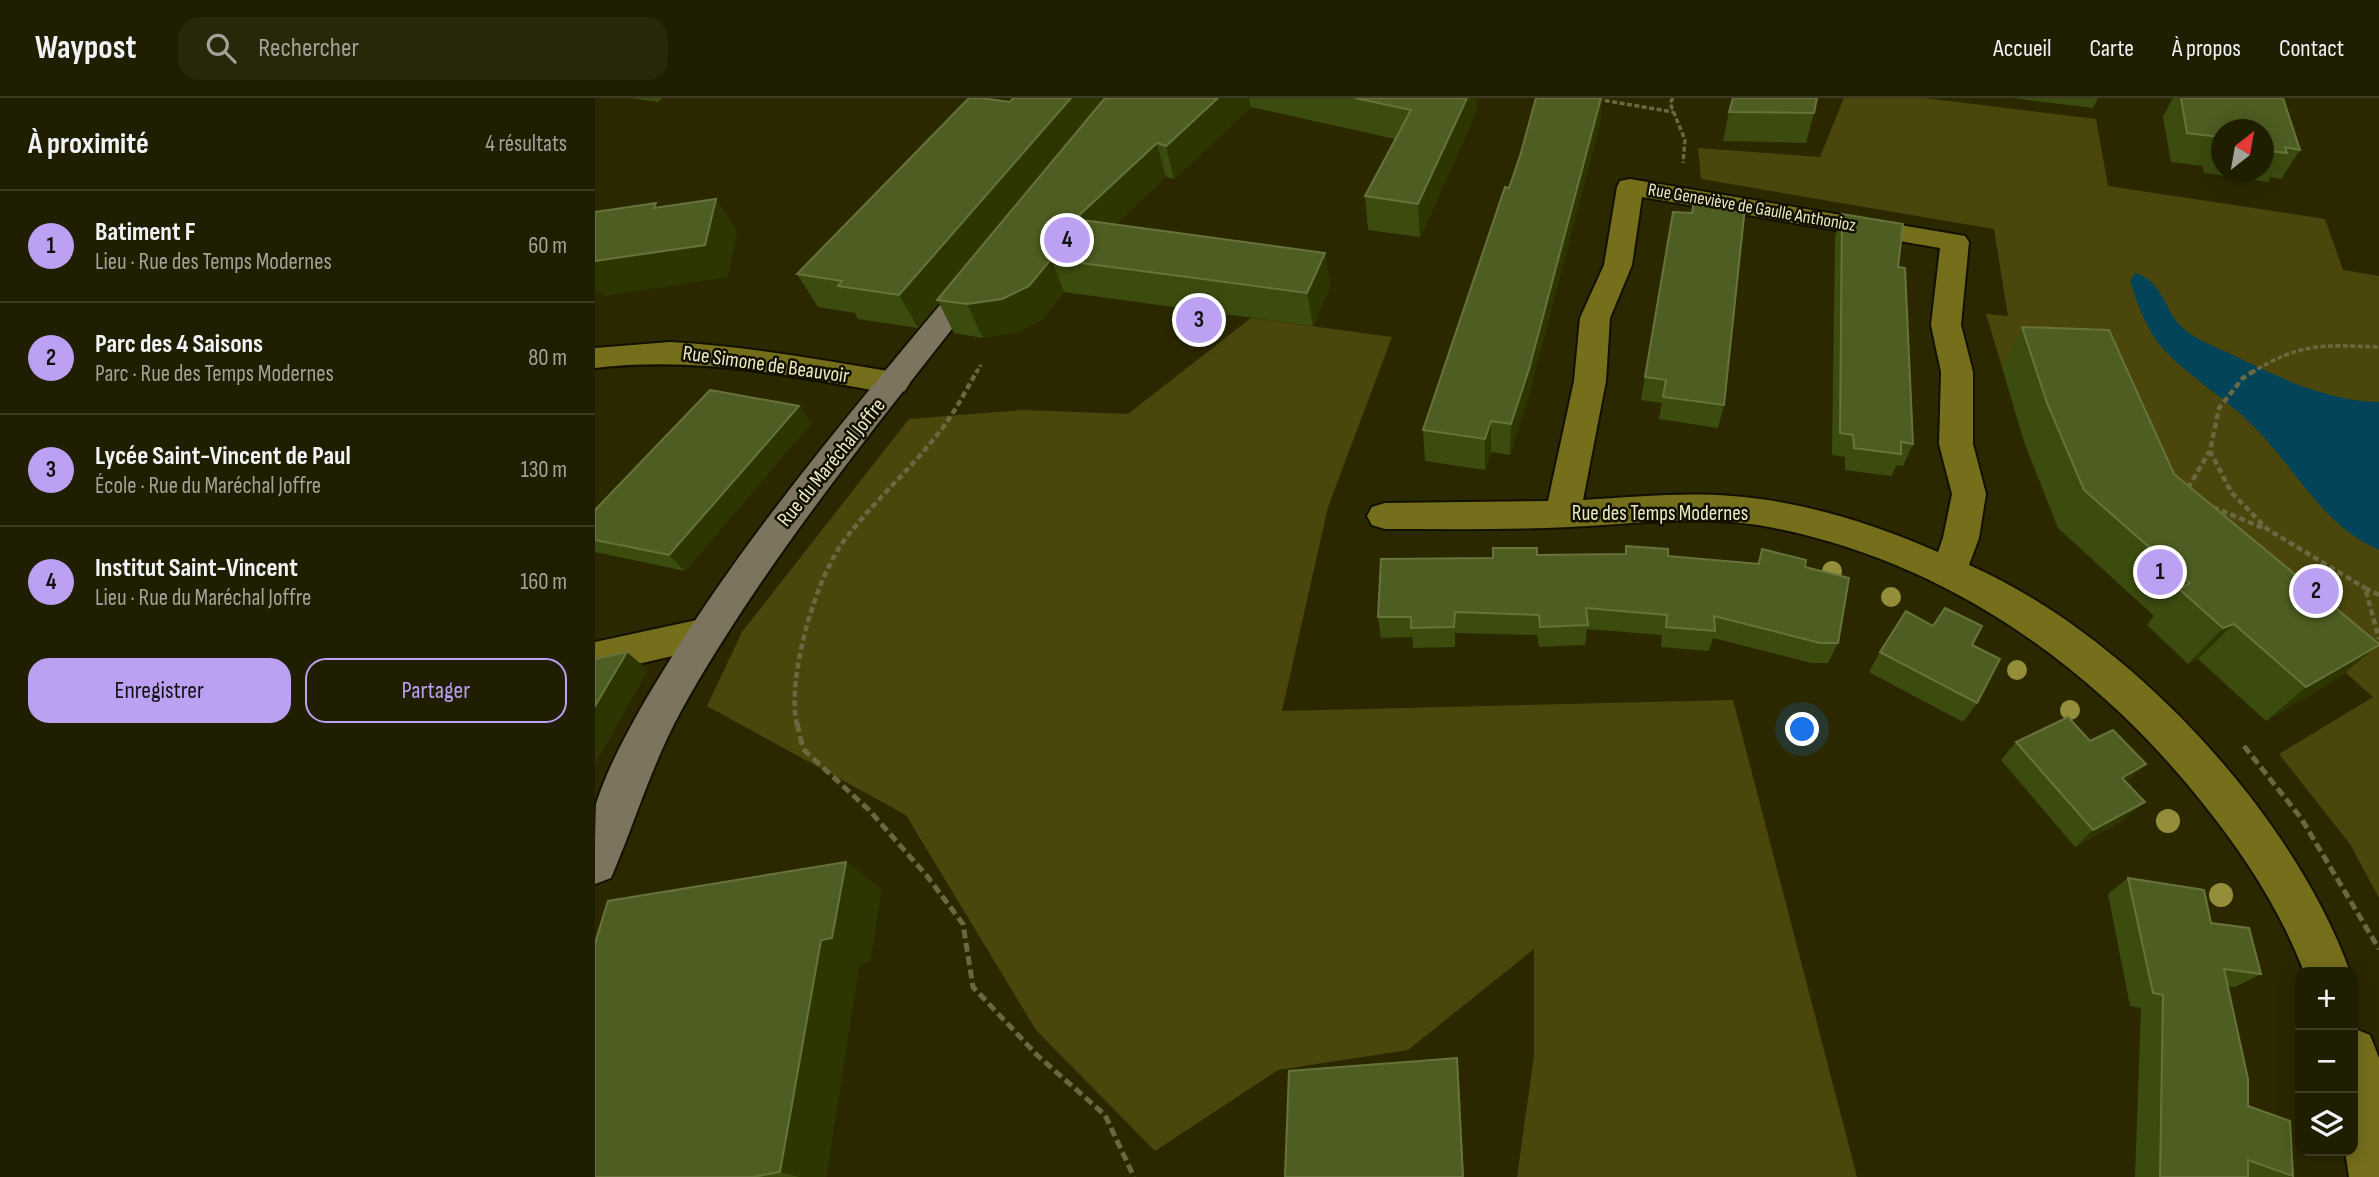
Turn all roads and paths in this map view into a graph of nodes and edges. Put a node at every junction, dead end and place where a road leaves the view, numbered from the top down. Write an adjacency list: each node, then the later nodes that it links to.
1 (1590, 98): 3 (path)
2 (1673, 98): 3 (path)
3 (1674, 113): 4 (path)
4 (1680, 195): 15 (street, Rue Geneviève de Gaulle Anthonioz); 18 (street, Rue Geneviève de Gaulle Anthonioz)
5 (1001, 248): 9 (street, Rue du Maréchal Joffre)
6 (2379, 346): 10 (path)
7 (595, 358): 9 (street, Rue Simone de Beauvoir)
8 (981, 365): 27 (path)
9 (894, 383): 21 (street, Rue du Maréchal Joffre)
10 (2210, 452): 12 (path); 17 (path)
11 (2176, 485): 12 (path)
12 (2188, 488): 13 (path)
13 (2198, 496)
14 (2207, 505): 17 (path)
15 (1564, 514): 16 (street, Rue des Temps Modernes); 18 (street, Rue des Temps Modernes)
16 (1385, 516)
17 (2267, 529): 19 (path)
18 (1948, 571): 25 (street, Rue des Temps Modernes)
19 (2365, 588): 20 (path); 22 (path)
20 (2379, 595)
21 (706, 634): 23 (street); 24 (street, Rue du Maréchal Joffre)
22 (2379, 639)
23 (595, 659)
24 (595, 863)
25 (2325, 967)
26 (2358, 1074): 28 (street)
27 (1133, 1177)
28 (2375, 1177)

